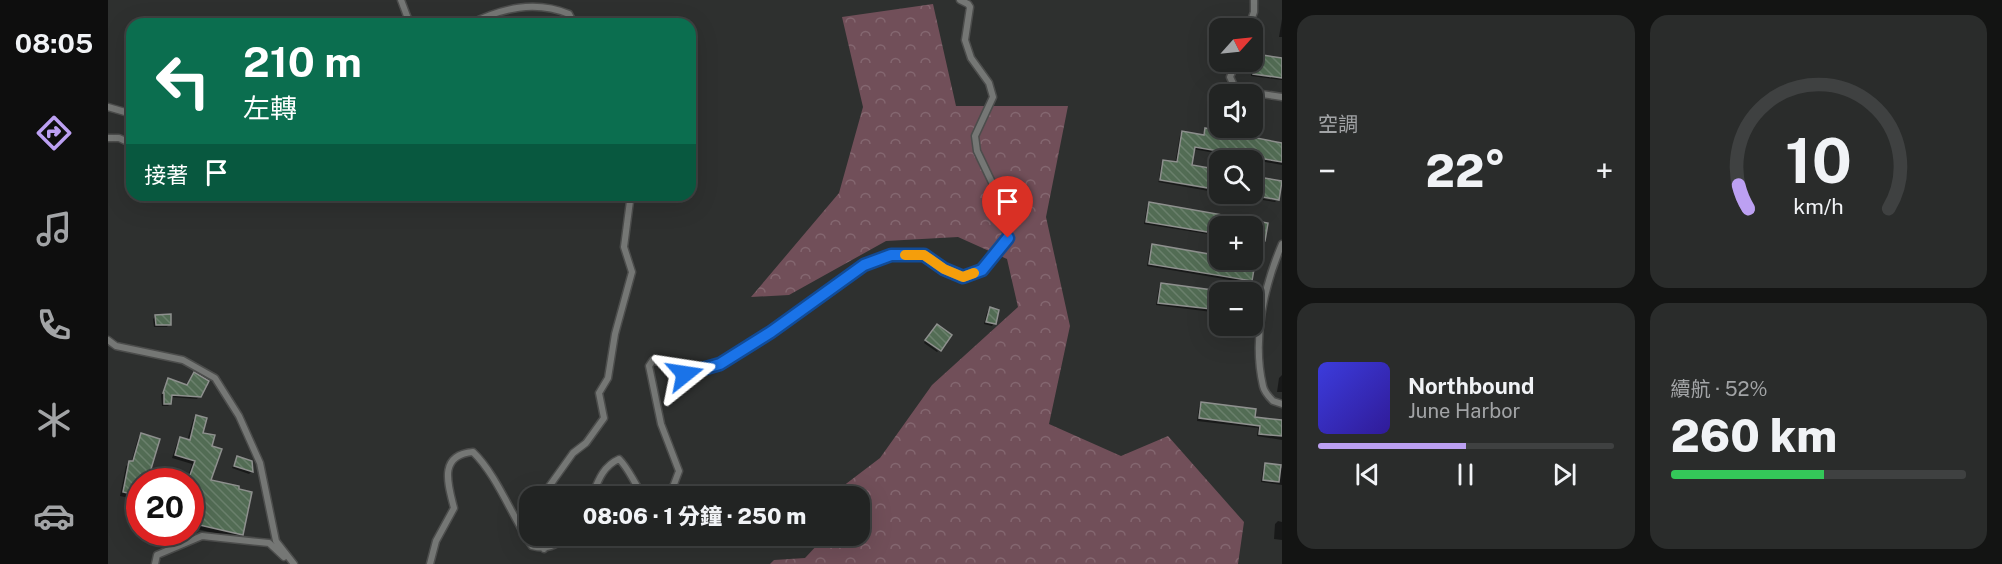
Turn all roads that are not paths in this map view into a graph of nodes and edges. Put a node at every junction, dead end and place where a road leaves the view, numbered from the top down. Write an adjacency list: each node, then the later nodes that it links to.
1 (400, 0): 4 (lane)
2 (960, 0): 21 (lane)
3 (1254, 0): 7 (lane)
4 (408, 18)
5 (482, 18): 6 (lane)
6 (571, 18)
7 (1252, 18)
8 (1232, 72): 9 (lane)
9 (1282, 97)
10 (108, 107): 11 (lane)
11 (126, 112)
12 (108, 138): 13 (lane)
13 (126, 141)
14 (630, 201): 18 (lane)
15 (1282, 244): 17 (lane)
16 (108, 340): 26 (lane)
17 (1282, 404)
18 (549, 486)
19 (596, 486): 20 (lane)
20 (636, 486)
21 (673, 486)
22 (543, 546): 24 (lane)
23 (551, 546): 24 (lane)
24 (544, 549): 27 (lane)
25 (155, 564): 26 (lane)
26 (292, 564)
27 (430, 564)

